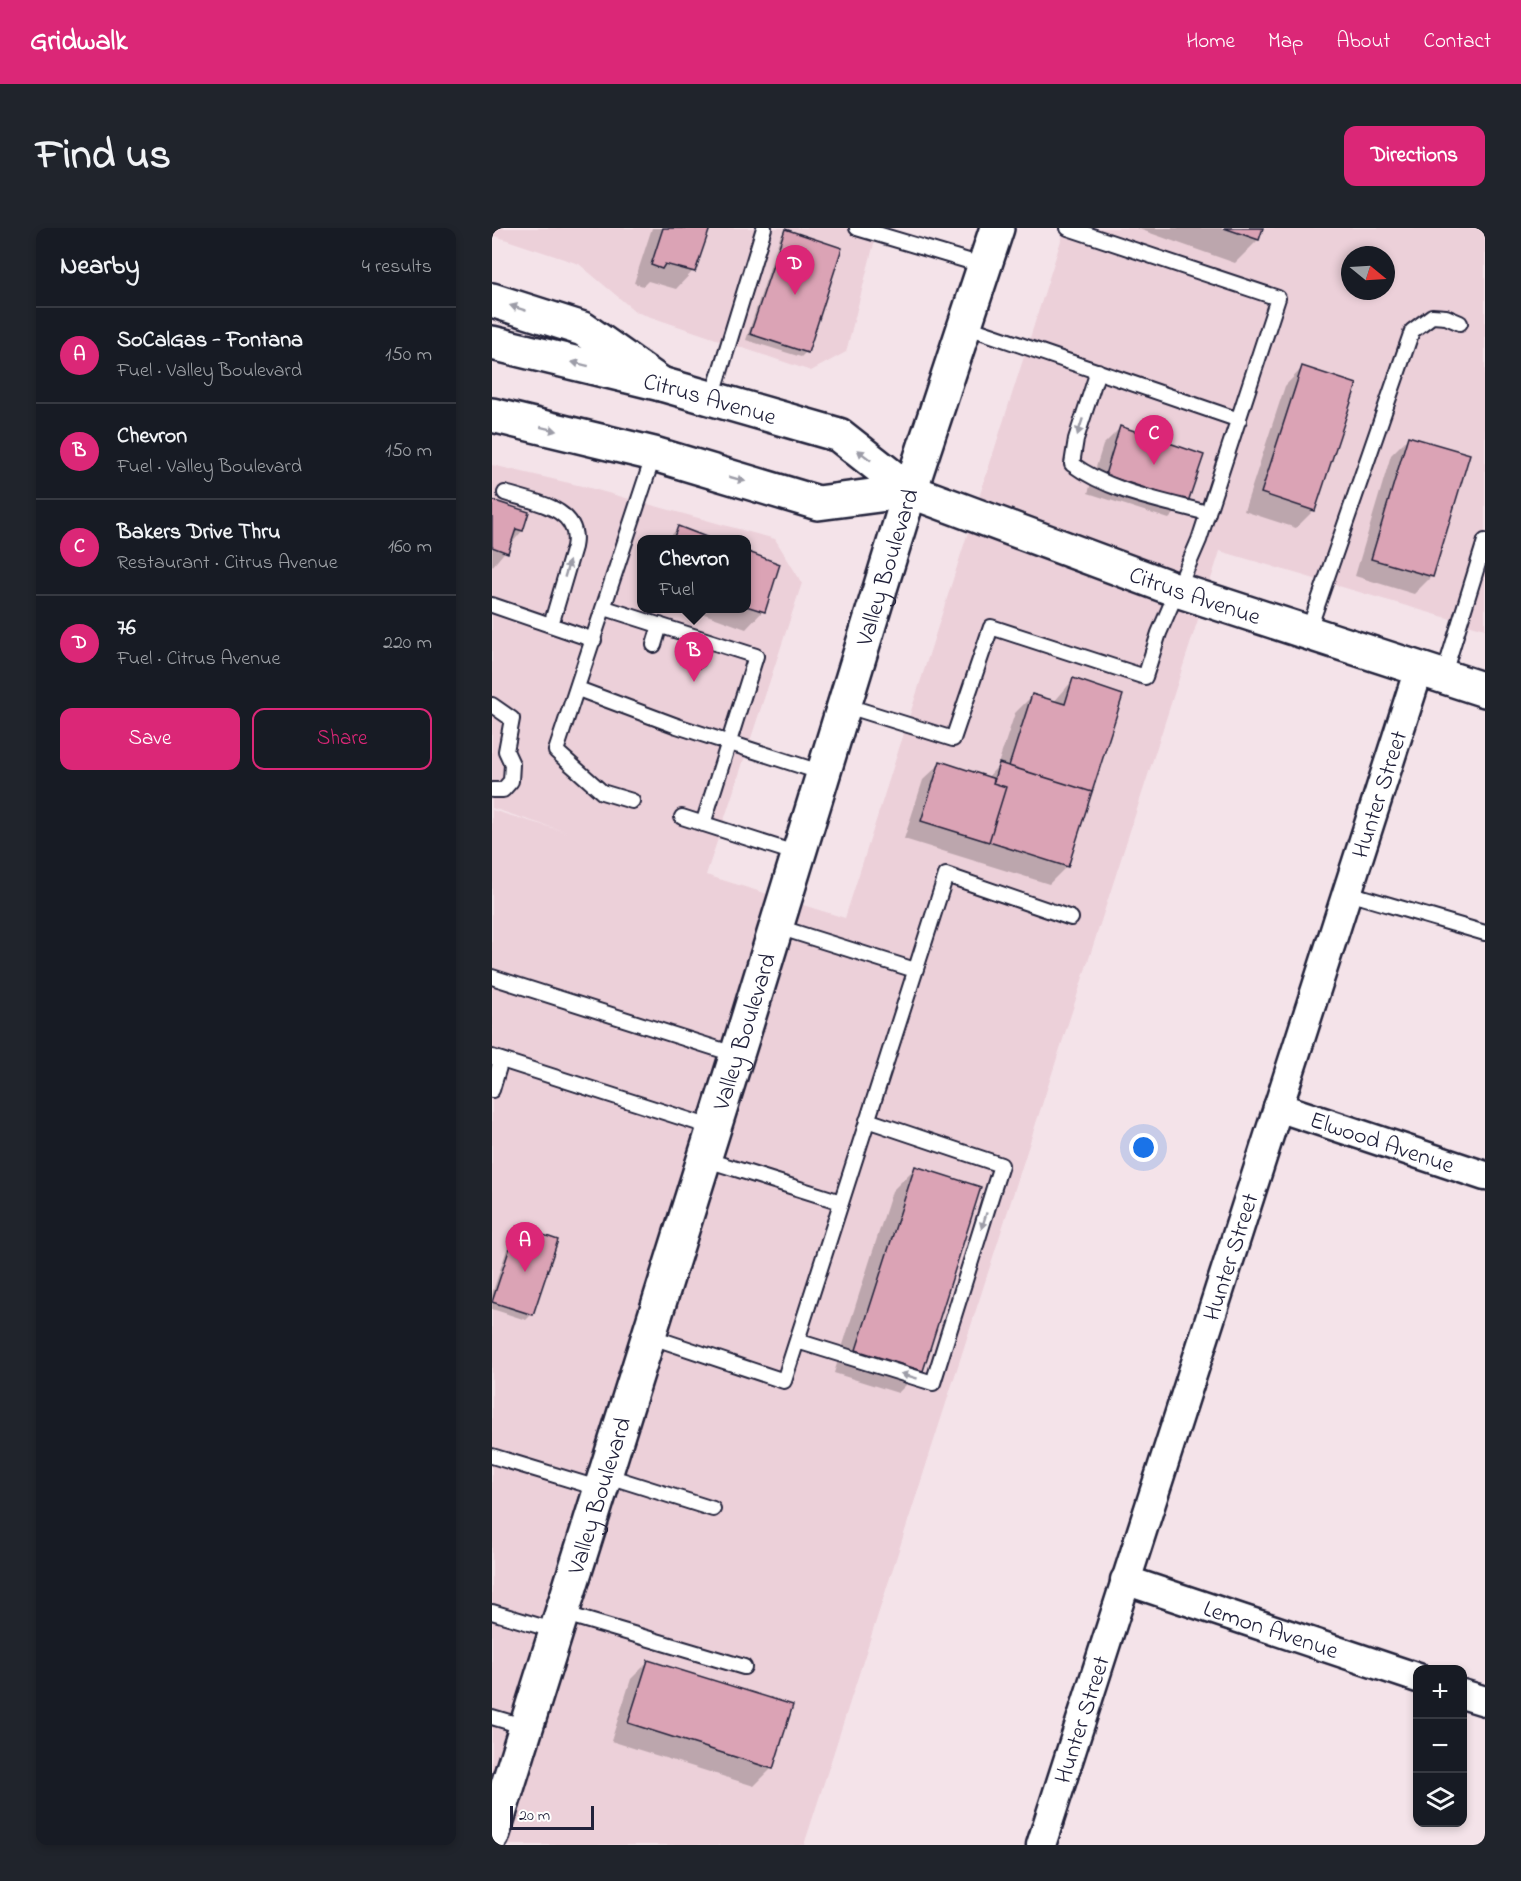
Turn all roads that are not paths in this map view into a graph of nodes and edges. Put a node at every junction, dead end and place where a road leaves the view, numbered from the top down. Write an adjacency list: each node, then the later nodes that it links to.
1 (764, 228): 12 (lane)
2 (857, 228): 5 (lane)
3 (997, 228): 5 (main road, Valley Boulevard)
4 (1068, 228): 14 (lane)
5 (985, 266): 8 (main road, Valley Boulevard)
6 (492, 300): 11 (main road, one-way to 6)
7 (1460, 323): 25 (lane)
8 (965, 326): 10 (lane); 16 (main road, Valley Boulevard)
9 (492, 343): 11 (main road, Citrus Avenue, one-way to 9)
10 (1098, 371): 14 (lane); 18 (lane, one-way to 18)
11 (661, 384): 12 (main road, Citrus Avenue)
12 (712, 398): 16 (main road, Citrus Avenue, one-way to 12)
13 (492, 415): 15 (main road, Citrus Avenue, one-way to 15)
14 (1239, 420): 18 (lane)
15 (654, 454): 16 (main road, Citrus Avenue, one-way to 16); 22 (lane)
16 (910, 490): 20 (main road, Citrus Avenue); 33 (main road, Valley Boulevard)
17 (505, 493): 24 (lane, one-way to 17)
18 (1208, 513): 20 (lane)
19 (1485, 541): 30 (lane)
20 (1177, 590): 25 (main road, Citrus Avenue); 33 (lane)
21 (492, 605): 24 (lane)
22 (605, 608): 23 (lane); 26 (lane)
23 (660, 625): 27 (lane); 28 (lane)
24 (551, 626): 26 (lane)
25 (1308, 632): 30 (main road, Citrus Avenue)
26 (594, 640): 31 (lane)
27 (705, 640): 29 (lane); 35 (lane)
28 (654, 645)
29 (699, 660)
30 (1431, 673): 32 (main road, Citrus Avenue); 42 (street, Hunter Street)
31 (578, 689): 35 (lane); 38 (lane)
32 (1485, 690)
33 (844, 705): 36 (main road, Valley Boulevard)
34 (494, 706): 37 (lane)
35 (728, 741): 36 (lane); 40 (lane)
36 (823, 773): 41 (main road, Valley Boulevard)
37 (492, 790)
38 (632, 801)
39 (682, 817): 40 (lane)
40 (703, 824): 41 (lane)
41 (798, 854): 44 (main road, Valley Boulevard)
42 (1345, 892): 45 (lane); 51 (street, Hunter Street)
43 (1071, 918): 46 (lane)
44 (775, 926): 46 (lane); 48 (main road, Valley Boulevard)
45 (1485, 933)
46 (915, 970): 52 (lane)
47 (492, 976): 48 (lane)
48 (737, 1055): 53 (main road, Valley Boulevard)
49 (497, 1058): 50 (lane); 53 (lane)
50 (492, 1090)
51 (1278, 1107): 55 (street, Elwood Avenue); 62 (street, Hunter Street)
52 (867, 1120): 56 (lane); 58 (lane, one-way to 58)
53 (714, 1128): 54 (main road, Valley Boulevard)
54 (704, 1159): 56 (lane); 57 (main road, Valley Boulevard)
55 (1485, 1176)
56 (842, 1202): 58 (lane)
57 (649, 1336): 58 (lane); 60 (main road, Valley Boulevard)
58 (797, 1341)
59 (492, 1456): 60 (lane)
60 (603, 1482): 61 (lane); 64 (main road, Valley Boulevard)
61 (713, 1509)
62 (1125, 1580): 66 (street, Lemon Avenue); 73 (street, Hunter Street)
63 (492, 1612): 64 (lane)
64 (559, 1622): 65 (lane); 70 (main road, Valley Boulevard)
65 (744, 1666)
66 (1413, 1676)
67 (1467, 1696): 68 (street)
68 (1485, 1701)
69 (492, 1717): 70 (lane)
70 (526, 1727): 71 (main road, Valley Boulevard)
71 (501, 1775): 72 (main road, Valley Boulevard)
72 (492, 1836)
73 (1041, 1845)

